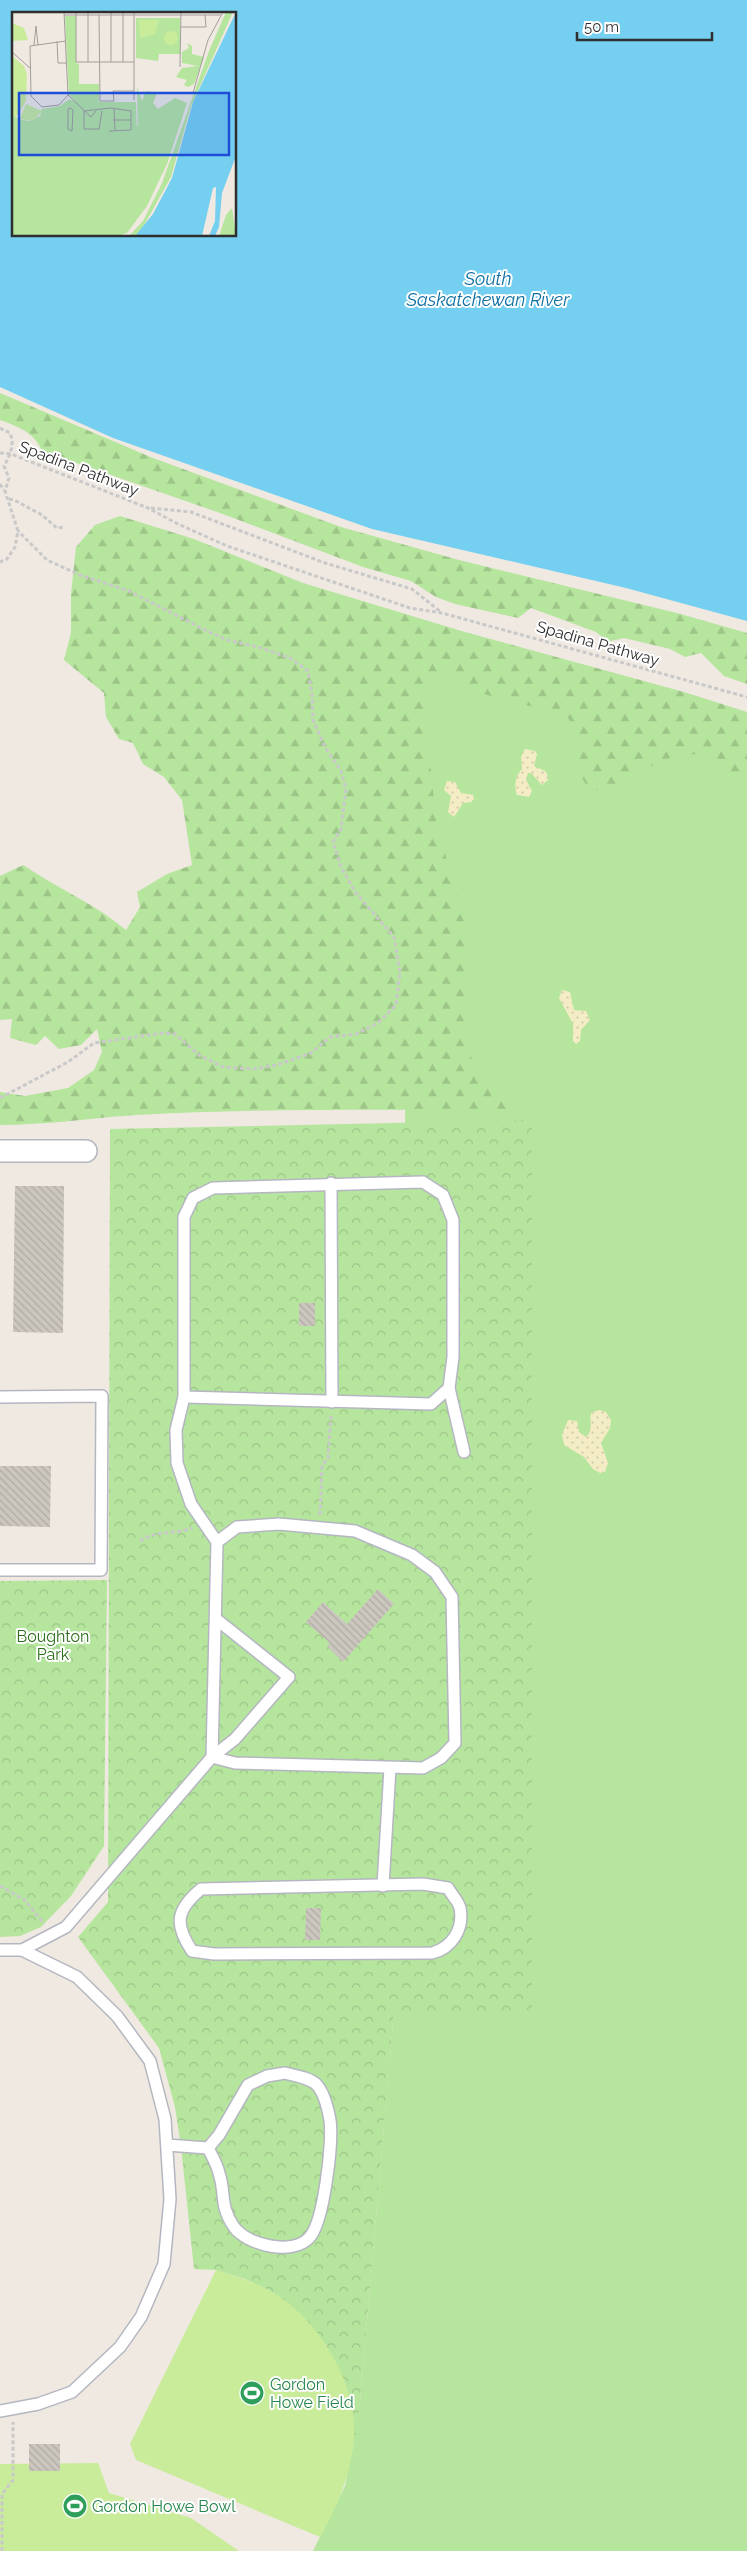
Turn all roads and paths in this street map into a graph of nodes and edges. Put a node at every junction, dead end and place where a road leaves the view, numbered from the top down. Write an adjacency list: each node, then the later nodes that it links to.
1 (0, 428): 3 (path)
2 (0, 453): 3 (path, Spadina Pathway)
3 (11, 454): 4 (path); 9 (path, Spadina Pathway)
4 (4, 466): 5 (path); 7 (path)
5 (0, 472)
6 (0, 484): 7 (path)
7 (5, 491): 8 (path)
8 (8, 499): 10 (path); 11 (path)
9 (148, 508): 13 (path, Spadina Pathway); 13 (path, Spadina Pathway)
10 (64, 527)
11 (18, 532): 12 (path); 15 (path)
12 (0, 562)
13 (442, 613): 14 (path, Spadina Pathway)
14 (747, 698)
15 (0, 1098)
16 (0, 1151): 17 (street)
17 (86, 1151)
18 (330, 1183): 19 (lane); 21 (lane); 22 (lane)
19 (449, 1388): 22 (lane); 23 (lane)
20 (0, 1397): 28 (lane)
21 (184, 1397): 22 (lane); 24 (lane)
22 (332, 1402): 25 (path)
23 (464, 1452)
24 (204, 1523): 26 (path); 27 (lane)
25 (320, 1528): 27 (lane); 31 (lane)
26 (140, 1541)
27 (217, 1542): 29 (lane)
28 (0, 1570)
29 (216, 1619): 30 (lane); 30 (lane)
30 (212, 1757): 31 (lane); 34 (lane)
31 (390, 1768): 33 (lane)
32 (0, 1886): 34 (path)
33 (383, 1886): 33 (lane)
34 (51, 1934): 36 (lane)
35 (0, 1950): 36 (lane)
36 (22, 1950): 37 (lane)
37 (167, 2145): 38 (lane); 39 (lane)
38 (208, 2148): 38 (lane)
39 (13, 2408): 40 (lane); 41 (path)
40 (0, 2411)
41 (2, 2551)

